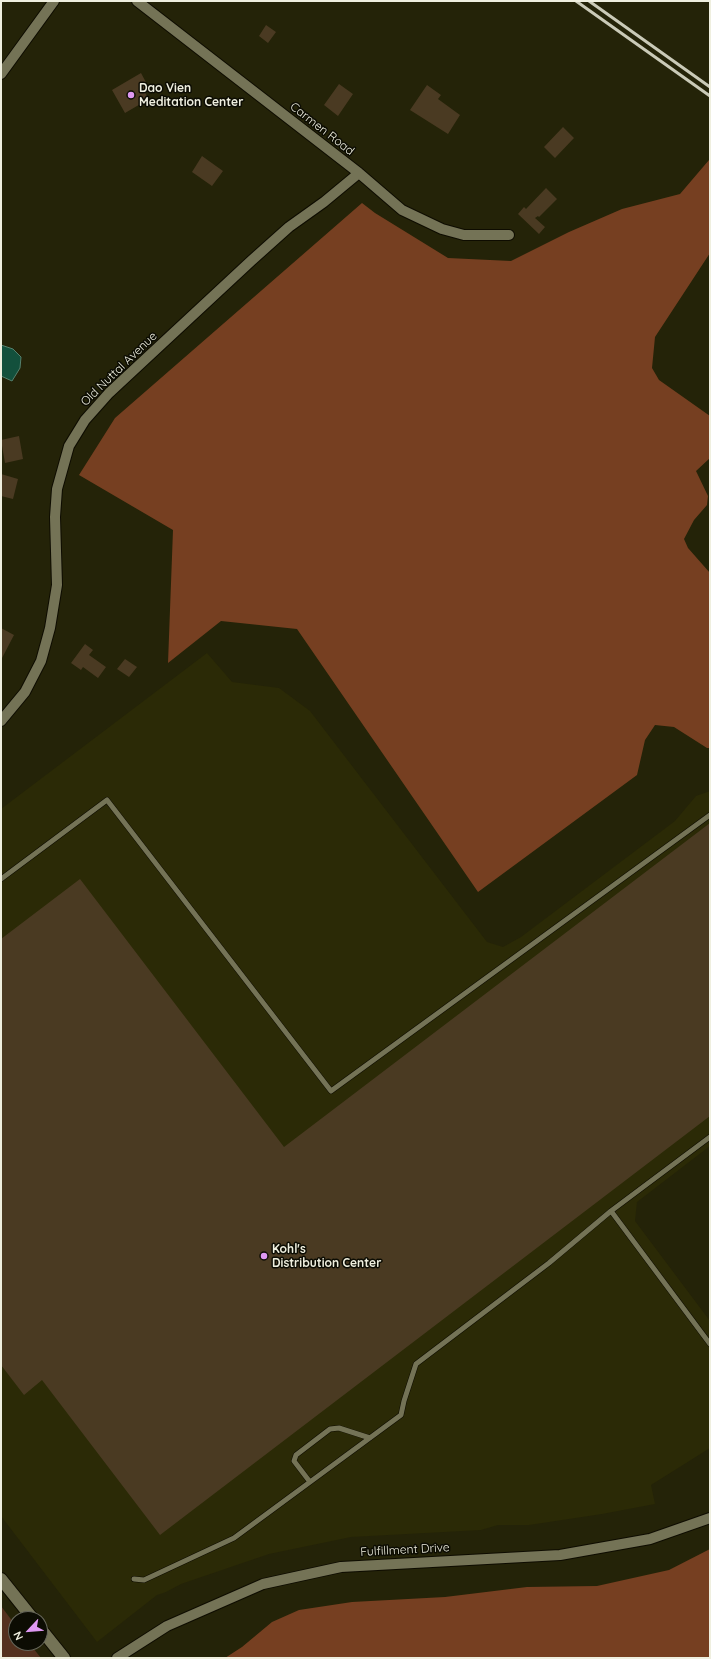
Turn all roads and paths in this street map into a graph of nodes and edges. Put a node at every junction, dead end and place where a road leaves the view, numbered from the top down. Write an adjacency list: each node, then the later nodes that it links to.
1 (54, 1): 3 (street)
2 (137, 1): 4 (street, Carmen Road)
3 (1, 74)
4 (359, 173): 5 (street, Carmen Road); 6 (street, Old Nuttal Avenue)
5 (509, 235)
6 (1, 721)
7 (710, 815): 8 (lane)
8 (1, 879)
9 (710, 1136): 10 (lane)
10 (611, 1211): 11 (lane); 12 (lane)
11 (710, 1344)
12 (370, 1438): 13 (lane); 13 (lane)
13 (310, 1482): 16 (lane)
14 (710, 1518): 20 (street, Fulfillment Drive)
15 (1, 1579): 17 (street)
16 (134, 1579)
17 (26, 1611)
18 (48, 1638): 19 (street)
19 (64, 1658)
20 (117, 1658)

